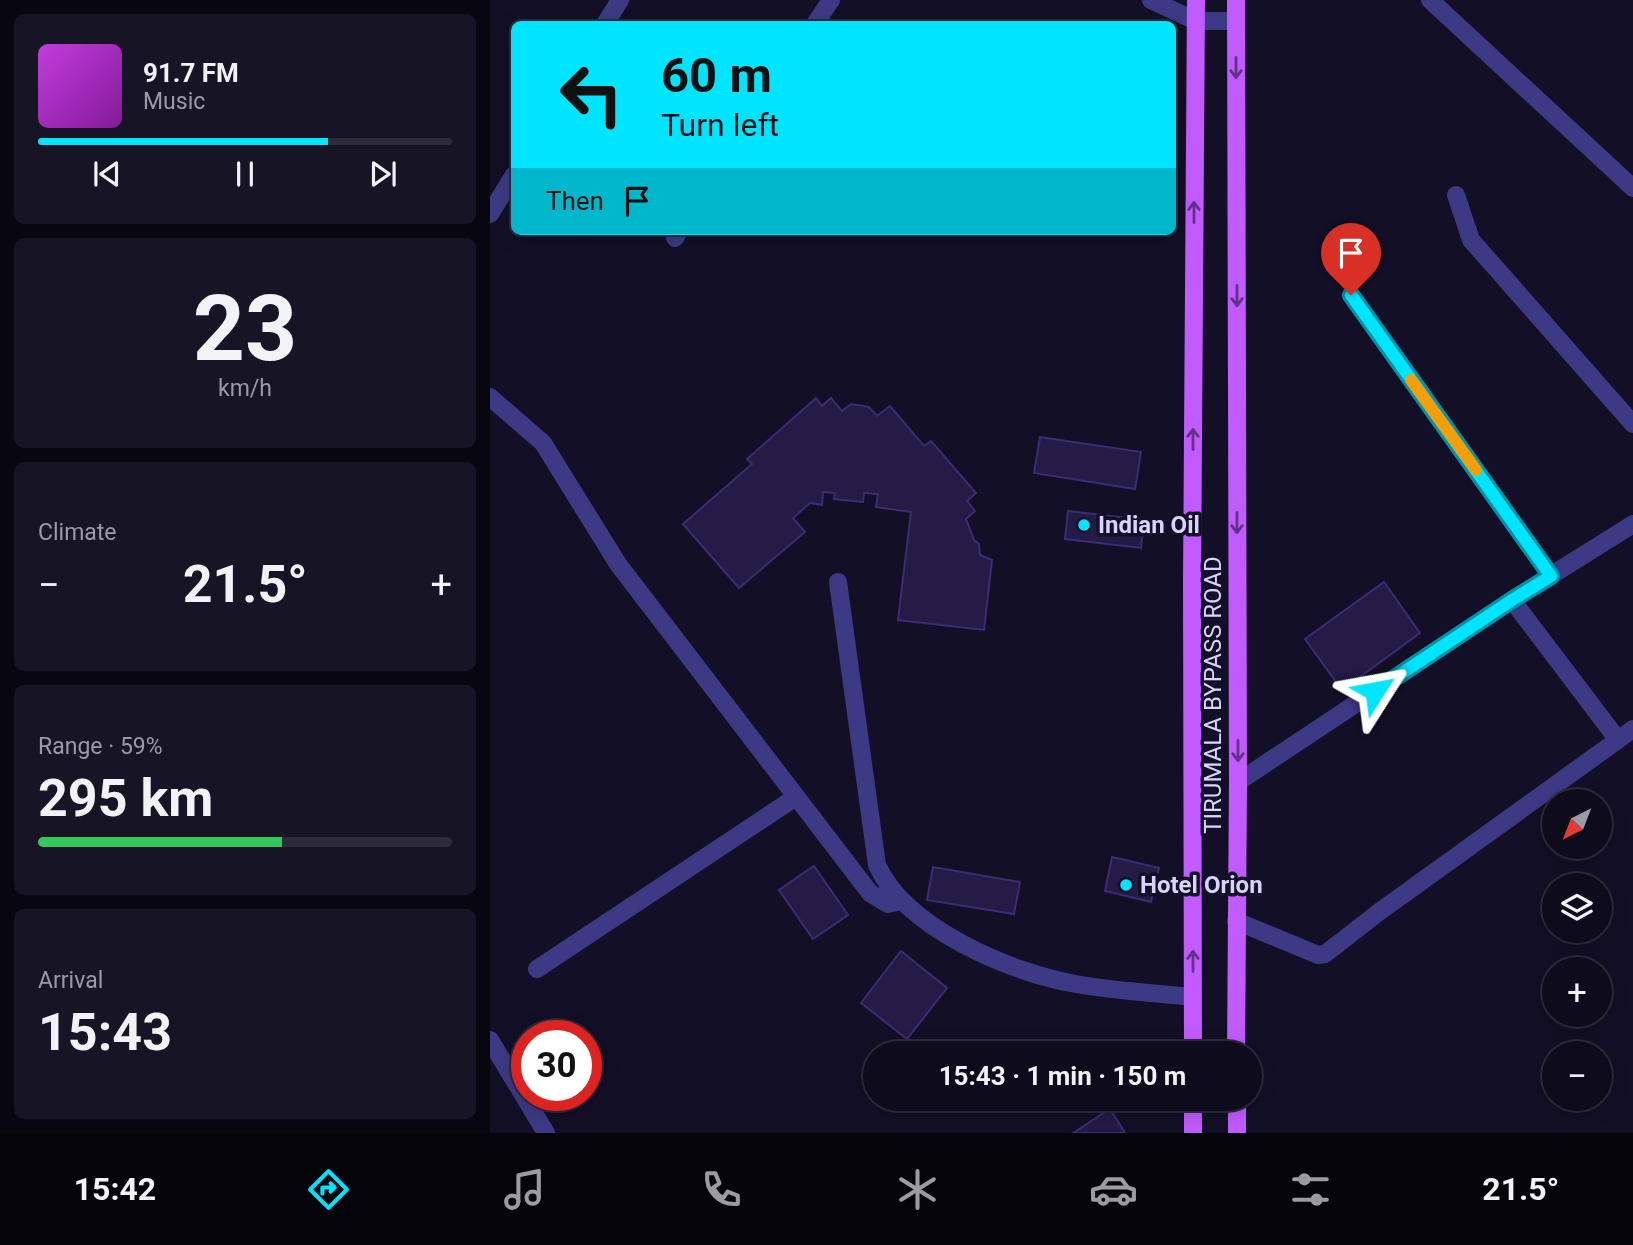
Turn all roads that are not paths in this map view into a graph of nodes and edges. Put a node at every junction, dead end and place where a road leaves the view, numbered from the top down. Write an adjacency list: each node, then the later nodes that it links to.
1 (620, 0): 7 (street)
2 (831, 0): 8 (street)
3 (1151, 0): 9 (street)
4 (1196, 0): 9 (main road, TIRUMALA BYPASS ROAD)
5 (1236, 0): 10 (main road, TIRUMALA BYPASS ROAD)
6 (1430, 0): 12 (street)
7 (607, 21)
8 (817, 21)
9 (1196, 21): 10 (street); 28 (main road, TIRUMALA BYPASS ROAD, one-way to 9)
10 (1236, 22): 23 (main road, TIRUMALA BYPASS ROAD, one-way to 23)
11 (511, 180): 14 (street)
12 (1633, 188)
13 (1456, 195): 17 (street)
14 (490, 214)
15 (1351, 295): 19 (street)
16 (490, 397): 24 (street)
17 (1633, 424)
18 (1633, 524): 19 (street)
19 (1551, 576): 21 (street)
20 (838, 582): 25 (street)
21 (1512, 600): 22 (street); 23 (street)
22 (1625, 735): 26 (street)
23 (1238, 782): 26 (main road, TIRUMALA BYPASS ROAD)
24 (796, 797): 25 (street); 27 (street)
25 (901, 901): 28 (street)
26 (1236, 921): 31 (main road, TIRUMALA BYPASS ROAD)
27 (537, 969)
28 (1193, 997): 30 (main road, TIRUMALA BYPASS ROAD)
29 (490, 1041): 34 (street)
30 (1193, 1041)
31 (1236, 1041)
32 (1193, 1111): 35 (main road)
33 (1237, 1111): 36 (main road)
34 (546, 1133)
35 (1193, 1133)
36 (1237, 1133)

